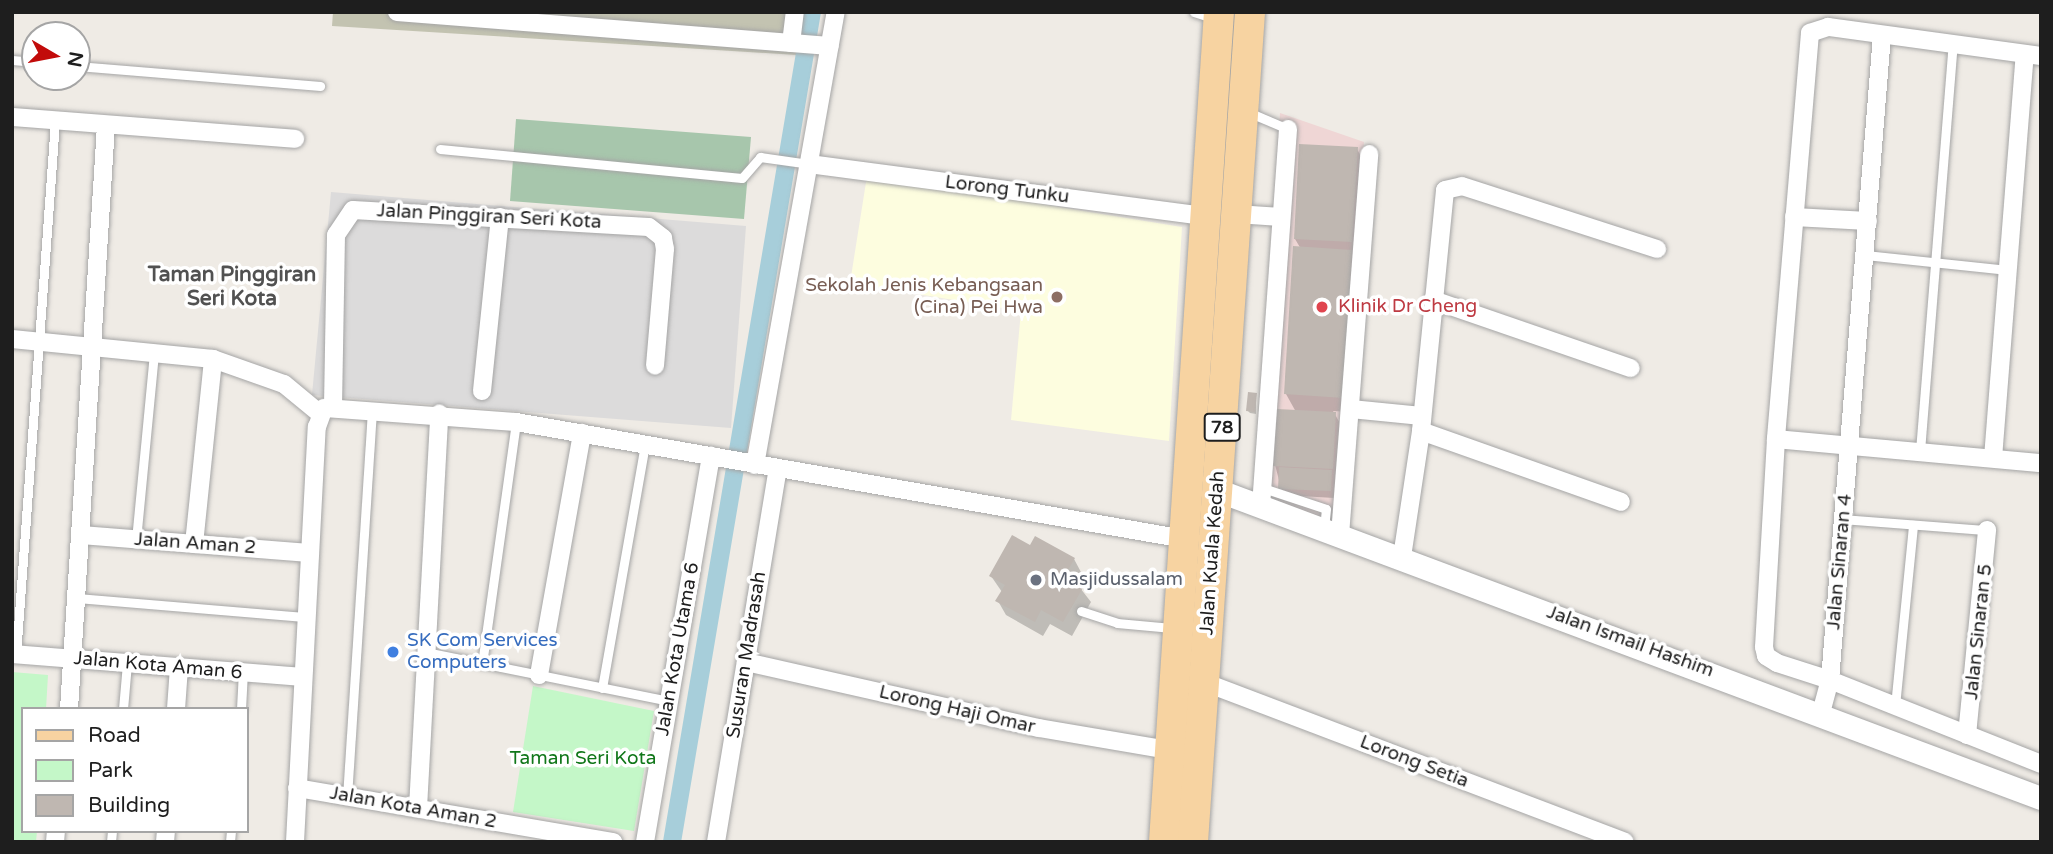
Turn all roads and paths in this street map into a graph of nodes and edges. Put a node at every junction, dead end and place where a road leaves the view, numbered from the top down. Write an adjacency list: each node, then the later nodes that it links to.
1 (397, 12): 7 (street)
2 (651, 12): 8 (street)
3 (795, 12): 11 (street)
4 (836, 12): 11 (street)
5 (1250, 12): 15 (main road, Jalan Kuala Kedah / 78)
6 (1210, 15): 25 (main road, Jalan Kuala Kedah / 78)
7 (505, 16): 8 (street)
8 (650, 31): 11 (street)
9 (1882, 35): 10 (street); 28 (street); 29 (street, Jalan Sinaran 4)
10 (1953, 42): 12 (street); 32 (lane)
11 (808, 44): 23 (street)
12 (2033, 55): 33 (street)
13 (91, 67): 14 (lane)
14 (320, 86)
15 (1243, 110): 19 (lane); 24 (main road, Jalan Kuala Kedah / 78)
16 (12, 117): 17 (street)
17 (55, 121): 18 (street); 36 (lane)
18 (106, 125): 20 (street); 37 (street)
19 (1288, 129): 27 (street)
20 (295, 139)
21 (440, 149): 23 (lane)
22 (1369, 154): 44 (street)
23 (801, 163): 25 (street, Lorong Tunku); 56 (street)
24 (1236, 214): 27 (street); 59 (main road, Jalan Kuala Kedah / 78)
25 (1206, 216): 67 (main road, Jalan Kuala Kedah / 78)
26 (500, 217): 40 (street, Jalan Pinggiran Seri Kota); 42 (street); 45 (street, Jalan Pinggiran Seri Kota)
27 (1281, 217): 60 (street)
28 (1794, 217): 29 (street); 50 (street)
29 (1868, 221): 31 (street, Jalan Sinaran 4)
30 (1657, 249): 34 (street)
31 (1865, 255): 32 (lane); 51 (street, Jalan Sinaran 4)
32 (1934, 262): 33 (lane); 53 (lane)
33 (2010, 271): 55 (street)
34 (1433, 300): 41 (street); 48 (street)
35 (12, 339): 36 (street)
36 (39, 341): 37 (street); 77 (lane)
37 (93, 347): 38 (street); 66 (street)
38 (155, 353): 39 (street); 68 (lane)
39 (213, 359): 45 (street); 69 (street)
40 (655, 366)
41 (1631, 368)
42 (482, 391)
43 (372, 409): 45 (street); 46 (street); 100 (lane)
44 (1350, 409): 48 (street); 65 (street)
45 (326, 410): 70 (street, Jalan Pinggiran Seri Kota)
46 (439, 414): 47 (street); 76 (street)
47 (516, 422): 49 (street); 81 (lane)
48 (1422, 424): 61 (street); 71 (street)
49 (582, 433): 52 (street); 84 (street)
50 (1776, 439): 51 (street); 86 (street)
51 (1849, 444): 53 (street); 62 (street, Jalan Sinaran 4)
52 (645, 445): 54 (street); 88 (lane)
53 (1920, 451): 55 (street)
54 (717, 457): 56 (street); 89 (street, Jalan Kota Utama 6)
55 (1993, 458): 57 (street)
56 (749, 463): 58 (street)
57 (2041, 463)
58 (778, 468): 67 (street); 79 (street, Susuran Madrasah)
59 (1217, 491): 60 (street, Jalan Ismail Hashim); 87 (main road, Jalan Kuala Kedah / 78)
60 (1262, 497): 65 (street, Jalan Ismail Hashim)
61 (1621, 502)
62 (1843, 519): 63 (lane); 86 (street, Jalan Sinaran 4)
63 (1913, 525): 64 (lane); 90 (lane)
64 (1987, 530): 96 (street, Jalan Sinaran 5)
65 (1332, 532): 71 (street, Jalan Ismail Hashim)
66 (80, 535): 68 (street, Jalan Aman 2); 72 (street)
67 (1184, 539): 75 (main road, Jalan Kuala Kedah / 78)
68 (136, 540): 69 (street, Jalan Aman 2)
69 (194, 544): 70 (street, Jalan Aman 2)
70 (309, 553): 74 (street, Jalan Pinggiran Seri Kota)
71 (1402, 558): 95 (street, Jalan Ismail Hashim)
72 (77, 598): 74 (lane); 78 (street)
73 (1081, 611): 75 (lane)
74 (304, 617): 85 (street, Jalan Pinggiran Seri Kota)
75 (1178, 628): 97 (main road, Jalan Kuala Kedah / 78)
76 (425, 652): 81 (lane); 102 (street)
77 (14, 654): 78 (street, Jalan Kota Aman 6)
78 (74, 659): 80 (street, Jalan Kota Aman 6); 91 (street)
79 (746, 662): 97 (street, Lorong Haji Omar); 109 (street, Susuran Madrasah)
80 (127, 663): 82 (street, Jalan Kota Aman 6); 92 (lane)
81 (482, 664): 84 (lane)
82 (179, 667): 83 (street, Jalan Kota Aman 6); 93 (street)
83 (243, 673): 85 (street, Jalan Kota Aman 6); 94 (lane)
84 (538, 675): 88 (lane)
85 (303, 677): 99 (street, Jalan Pinggiran Seri Kota)
86 (1830, 680): 90 (street); 95 (street, Jalan Sinaran 4)
87 (1204, 682): 105 (main road, Jalan Kuala Kedah / 78); 110 (street, Lorong Setia)
88 (602, 688): 89 (lane)
89 (669, 701): 108 (street, Jalan Kota Utama 6)
90 (1895, 706): 96 (street)
91 (69, 707)
92 (123, 707)
93 (176, 707)
94 (240, 707)
95 (1821, 713): 101 (street, Jalan Ismail Hashim)
96 (1967, 735): 98 (street)
97 (1169, 750): 105 (main road, Jalan Kuala Kedah / 78)
98 (2041, 764)
99 (297, 788): 100 (street, Jalan Kota Aman 2); 106 (street, Jalan Pinggiran Seri Kota)
100 (347, 797): 102 (street, Jalan Kota Aman 2)
101 (2041, 798)
102 (418, 808): 103 (street, Jalan Kota Aman 2)
103 (514, 833): 104 (street, Jalan Kota Aman 2)
104 (579, 839): 107 (street, Jalan Kota Aman 2)
105 (1187, 841)
106 (295, 842)
107 (613, 842)
108 (645, 842)
109 (716, 842)
110 (1625, 842)

